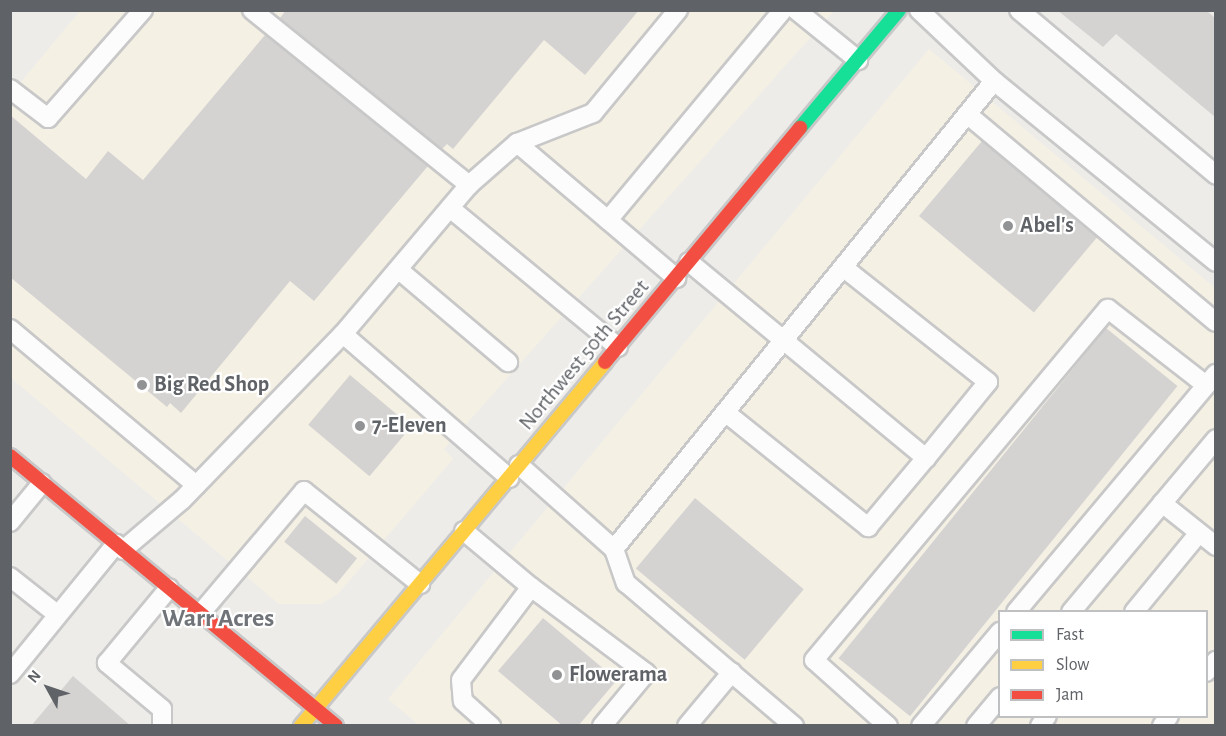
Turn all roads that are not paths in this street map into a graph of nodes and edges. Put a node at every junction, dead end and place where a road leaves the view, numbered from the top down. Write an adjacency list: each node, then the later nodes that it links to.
1 (143, 10): 11 (lane)
2 (252, 10): 15 (lane)
3 (678, 10): 13 (lane)
4 (783, 10): 17 (lane)
5 (796, 10): 9 (lane)
6 (899, 10): 9 (main road, Northwest 50th Street)
7 (920, 10): 10 (lane)
8 (1019, 10): 14 (lane)
9 (858, 60): 18 (main road, Northwest 50th Street)
10 (994, 81): 12 (lane); 19 (lane)
11 (10, 89)
12 (967, 114): 20 (lane); 23 (lane)
13 (517, 143): 15 (lane); 17 (lane)
14 (1215, 175)
15 (469, 185): 16 (lane)
16 (450, 208): 21 (lane); 27 (lane)
17 (608, 220): 22 (lane)
18 (689, 262): 22 (main road, Northwest 50th Street); 26 (lane)
19 (1215, 262)
20 (843, 267): 26 (lane); 33 (lane)
21 (399, 270): 25 (lane); 28 (lane)
22 (676, 278): 27 (main road, Northwest 50th Street)
23 (1215, 322)
24 (10, 329): 36 (lane)
25 (343, 334): 34 (lane); 36 (lane)
26 (783, 340): 30 (lane); 33 (lane)
27 (618, 347): 34 (main road, Northwest 50th Street)
28 (508, 362)
29 (1211, 379): 48 (lane); 65 (lane)
30 (725, 412): 33 (lane); 43 (lane)
31 (1215, 439): 37 (lane)
32 (10, 456): 35 (main road)
33 (926, 458)
34 (514, 471): 39 (main road, Northwest 50th Street); 43 (lane)
35 (42, 483): 38 (lane); 42 (main road)
36 (196, 485): 42 (lane)
37 (1162, 503): 40 (lane); 49 (lane)
38 (10, 522)
39 (464, 531): 45 (main road, Northwest 50th Street); 46 (lane)
40 (1199, 533): 41 (lane); 50 (lane)
41 (1215, 546)
42 (119, 547): 47 (main road); 52 (lane)
43 (614, 549): 54 (lane)
44 (10, 577): 52 (lane)
45 (420, 584): 51 (lane); 57 (main road, Northwest 50th Street)
46 (531, 587): 61 (lane); 62 (lane)
47 (169, 588): 51 (main road); 58 (lane)
48 (1018, 610)
49 (1073, 610)
50 (1136, 610)
51 (200, 614): 57 (main road)
52 (58, 615): 55 (lane)
53 (998, 633): 66 (lane)
54 (732, 672): 63 (lane); 64 (lane)
55 (10, 674)
56 (998, 698): 67 (lane)
57 (315, 708): 59 (main road, Northwest 50th Street); 60 (main road)
58 (162, 726)
59 (301, 726)
60 (336, 726)
61 (491, 726)
62 (602, 726)
63 (687, 726)
64 (794, 726)
65 (888, 726)
66 (921, 726)
67 (976, 726)

